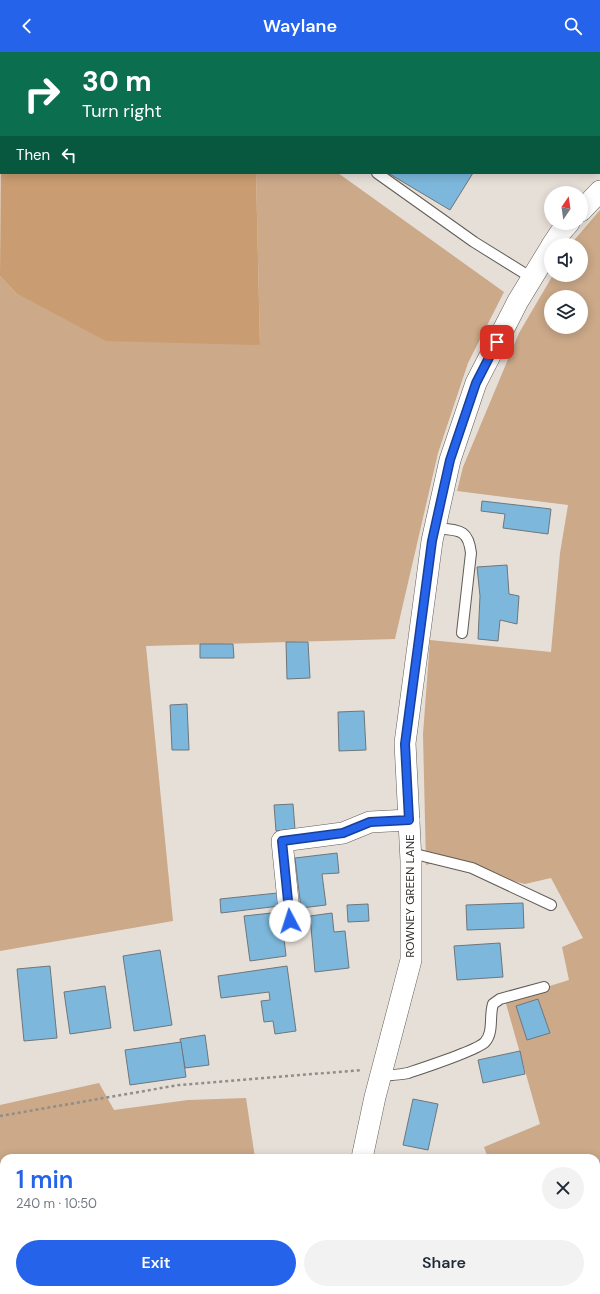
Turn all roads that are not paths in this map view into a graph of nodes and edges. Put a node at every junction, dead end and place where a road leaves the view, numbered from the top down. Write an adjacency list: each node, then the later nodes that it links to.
1 (378, 174): 5 (lane)
2 (600, 191): 3 (street)
3 (588, 204)
4 (544, 259): 5 (street, ROWNEY GREEN LANE)
5 (532, 278): 6 (street, ROWNEY GREEN LANE)
6 (435, 528): 7 (lane); 8 (street, ROWNEY GREEN LANE)
7 (462, 633)
8 (409, 820): 9 (street, ROWNEY GREEN LANE); 11 (street)
9 (411, 853): 10 (lane); 13 (street, ROWNEY GREEN LANE)
10 (551, 905)
11 (290, 921)
12 (544, 987): 13 (lane)
13 (381, 1072): 14 (street, ROWNEY GREEN LANE)
14 (363, 1154)

